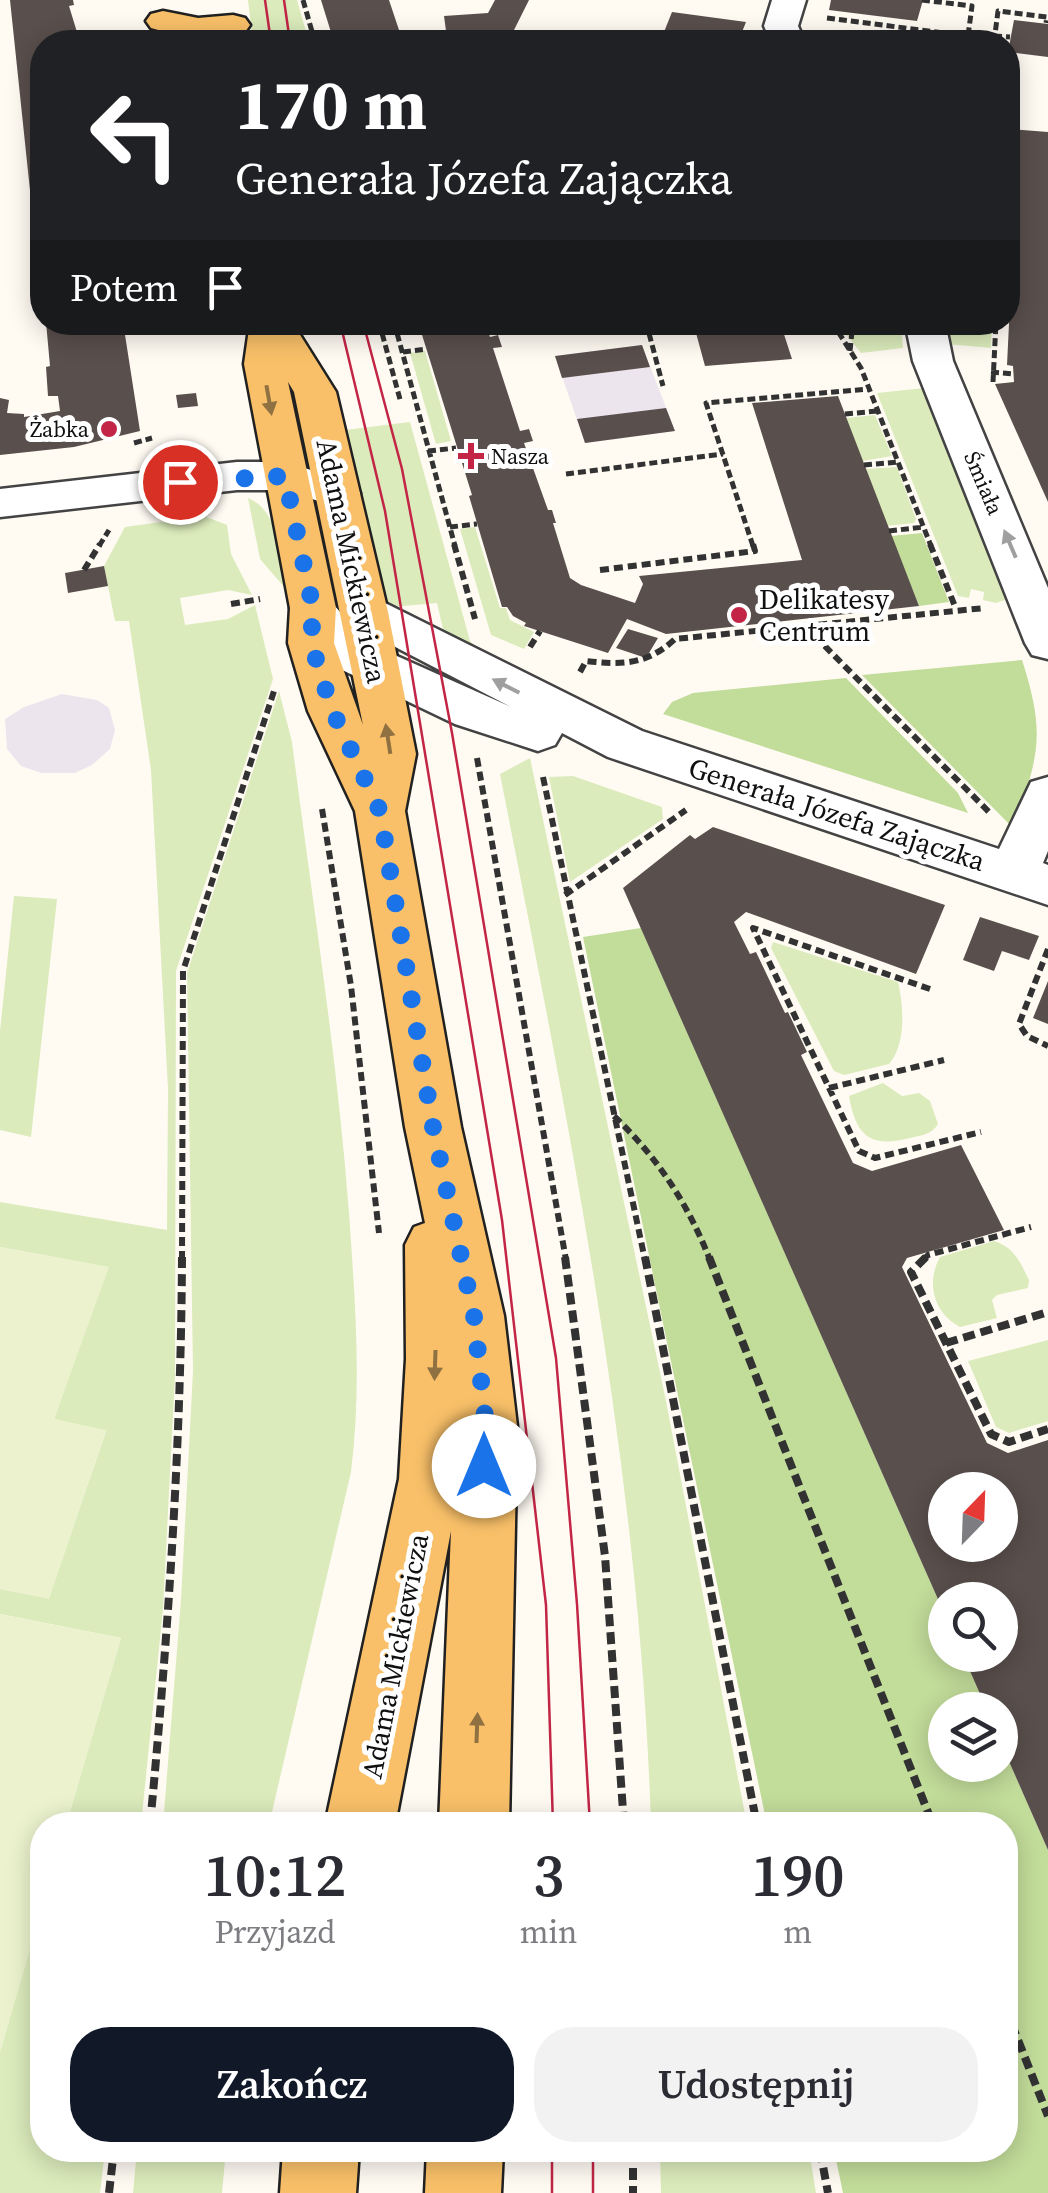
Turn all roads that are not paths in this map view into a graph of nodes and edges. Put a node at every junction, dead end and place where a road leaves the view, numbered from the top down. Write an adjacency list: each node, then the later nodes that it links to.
1 (804, 8): 4 (street)
2 (165, 21): 3 (main road)
3 (190, 30)
4 (783, 30)
5 (269, 335): 8 (main road, Adama Mickiewicza, one-way to 8)
6 (279, 335): 9 (main road, Adama Mickiewicza)
7 (927, 335): 13 (street, Śmiała, one-way to 7)
8 (285, 476): 9 (street); 10 (street); 11 (main road, Adama Mickiewicza)
9 (338, 492): 12 (main road, Adama Mickiewicza)
10 (0, 503)
11 (313, 608): 14 (street, Generała Józefa Zajączka); 17 (main road, Adama Mickiewicza)
12 (365, 612): 14 (main road, Adama Mickiewicza); 15 (street, Generała Józefa Zajączka, one-way to 12)
13 (1047, 639)
14 (376, 668): 15 (street, Generała Józefa Zajączka); 17 (main road, Adama Mickiewicza, one-way to 14)
15 (625, 744): 18 (street, Generała Józefa Zajączka)
16 (1048, 794): 18 (street)
17 (380, 811): 19 (main road, Adama Mickiewicza)
18 (1030, 879)
19 (433, 1127): 20 (main road, Adama Mickiewicza, one-way to 20); 21 (main road, Adama Mickiewicza, one-way to 19)
20 (363, 1812)
21 (474, 1812)
22 (320, 2162): 24 (main road)
23 (464, 2162): 25 (main road)
24 (318, 2193)
25 (463, 2193)

